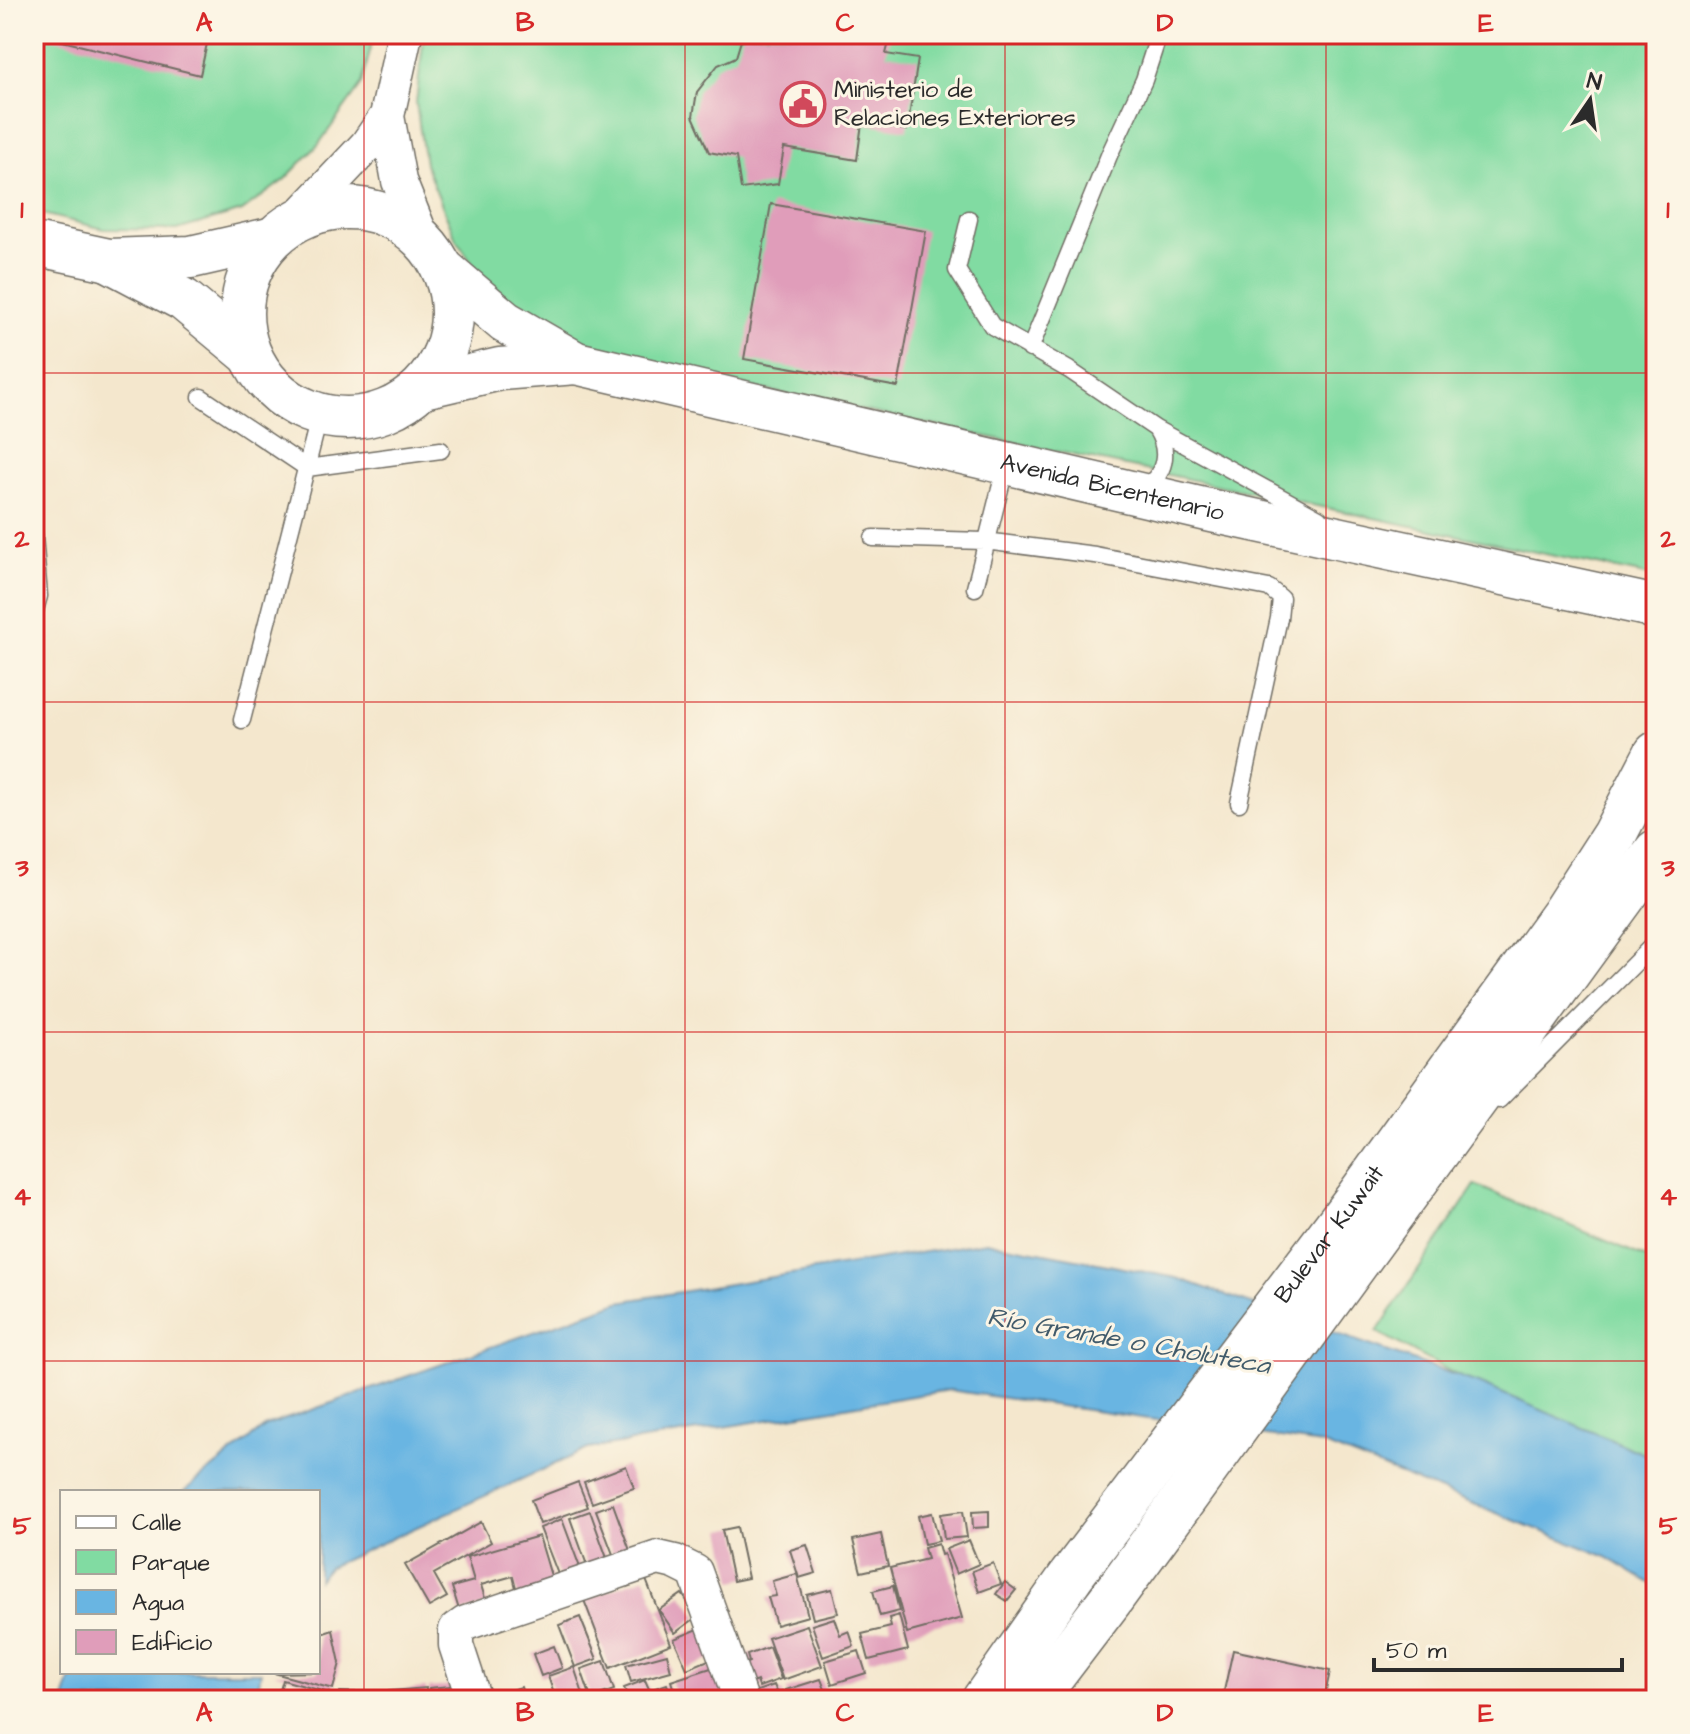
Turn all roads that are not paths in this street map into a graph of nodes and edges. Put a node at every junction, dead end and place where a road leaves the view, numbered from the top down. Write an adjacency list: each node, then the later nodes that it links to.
1 (405, 34): 3 (street)
2 (1159, 34): 9 (lane)
3 (387, 116): 5 (street); 7 (street)
4 (969, 219): 9 (lane)
5 (283, 230): 7 (street); 8 (street); 10 (street)
6 (34, 244): 8 (street)
7 (432, 254): 11 (street, Avenida Bicentenario); 12 (street)
8 (109, 260): 10 (street)
9 (1030, 349): 15 (lane)
10 (249, 354): 14 (street)
11 (576, 363): 12 (street, Avenida Bicentenario); 17 (street, Avenida Bicentenario)
12 (423, 387): 14 (street)
13 (201, 397): 18 (lane)
14 (320, 414): 18 (lane)
15 (1156, 429): 19 (lane); 23 (lane)
16 (441, 450): 18 (lane)
17 (1006, 463): 19 (street, Avenida Bicentenario); 22 (lane)
18 (307, 468): 27 (lane)
19 (1129, 491): 23 (street, Avenida Bicentenario)
20 (34, 535): 26 (lane)
21 (873, 538): 22 (lane)
22 (985, 541): 24 (lane); 29 (lane)
23 (1365, 544): 25 (street, Avenida Bicentenario)
24 (975, 588)
25 (1654, 606)
26 (34, 614)
27 (242, 720)
28 (1656, 754): 33 (main road, Bulevar Kuwait)
29 (1239, 803)
30 (1656, 852): 32 (main road, Bulevar Kuwait)
31 (1656, 942): 32 (lane)
32 (1416, 1183): 33 (main road, Bulevar Kuwait)
33 (1371, 1212): 36 (main road, Bulevar Kuwait); 37 (main road, Bulevar Kuwait)
34 (474, 1700): 35 (street)
35 (741, 1700)
36 (984, 1700)
37 (1034, 1700)

